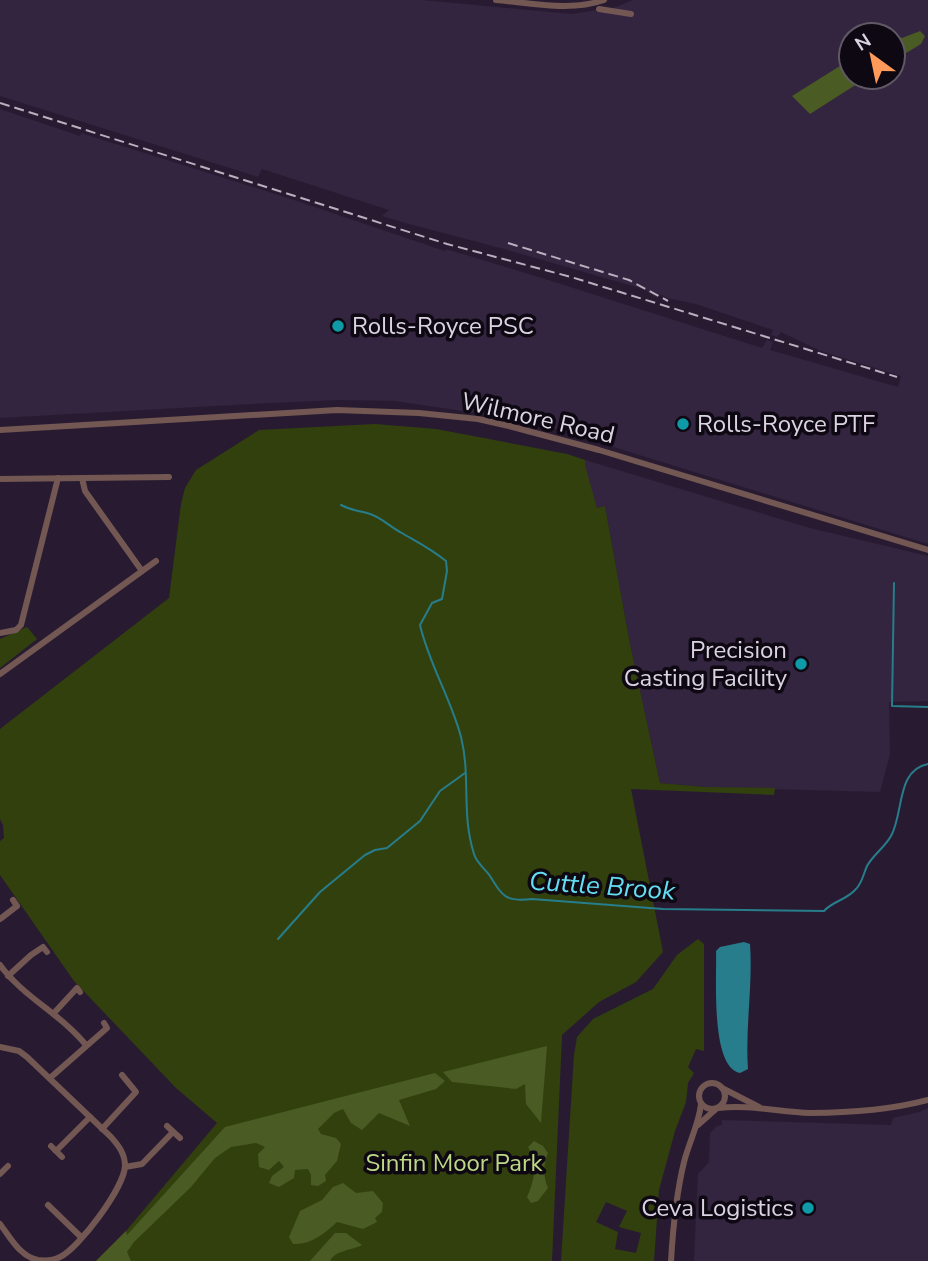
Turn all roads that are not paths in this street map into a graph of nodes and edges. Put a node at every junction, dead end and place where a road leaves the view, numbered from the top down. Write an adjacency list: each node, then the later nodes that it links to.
1 (496, 0): 2 (street)
2 (604, 0)
3 (599, 9): 4 (street)
4 (631, 14)
5 (0, 430): 10 (street, Wilmore Road)
6 (169, 477): 8 (street)
7 (58, 478): 8 (street); 9 (street); 13 (street)
8 (82, 478): 12 (street)
9 (0, 479)
10 (928, 551)
11 (156, 561): 12 (street)
12 (142, 571): 14 (street)
13 (0, 633)
14 (0, 674)
15 (13, 900): 16 (street)
16 (0, 919)
17 (47, 952): 19 (street)
18 (0, 965): 19 (street)
19 (8, 976): 21 (street)
20 (80, 992): 21 (street)
21 (54, 1013): 23 (street)
22 (104, 1023): 23 (street)
23 (86, 1045): 26 (street)
24 (0, 1047): 26 (street)
25 (122, 1075): 35 (street)
26 (47, 1076): 32 (street)
27 (721, 1087): 29 (street); 30 (street); 31 (street)
28 (928, 1100): 30 (street)
29 (701, 1104): 31 (street); 34 (street)
30 (761, 1107): 31 (street)
31 (717, 1108): 34 (street)
32 (90, 1117): 35 (street); 38 (street)
33 (167, 1126): 36 (street)
34 (697, 1126): 46 (street)
35 (102, 1129): 40 (street)
36 (173, 1132): 37 (street); 40 (street)
37 (180, 1138)
38 (56, 1151)
39 (8, 1166): 41 (street)
40 (125, 1167): 44 (street)
41 (3, 1174)
42 (48, 1205): 44 (street)
43 (0, 1224): 45 (street)
44 (81, 1237): 45 (street)
45 (40, 1261)
46 (671, 1261)

